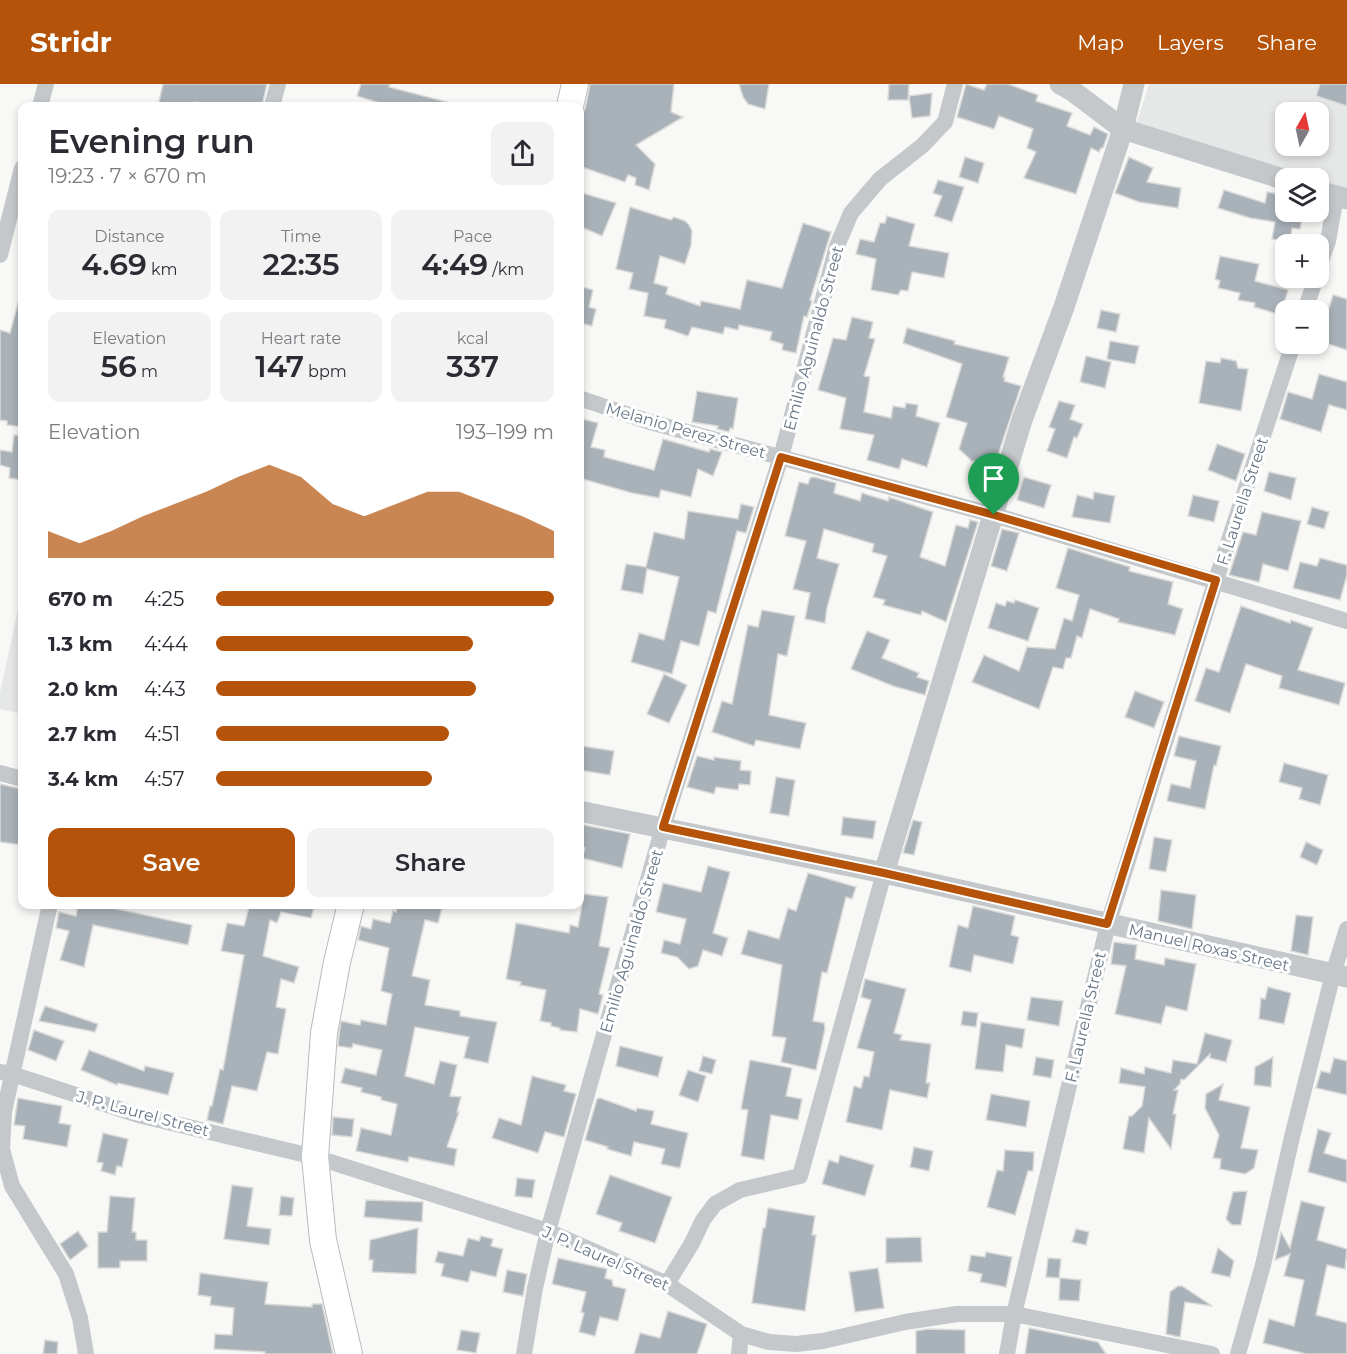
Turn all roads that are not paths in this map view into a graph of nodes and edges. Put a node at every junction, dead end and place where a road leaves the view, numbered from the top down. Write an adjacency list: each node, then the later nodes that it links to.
1 (46, 84): 7 (street)
2 (278, 84): 8 (street)
3 (575, 84): 9 (main road)
4 (955, 84): 19 (street, Emilio Aguinaldo Street)
5 (1060, 84): 10 (street)
6 (1134, 84): 10 (street)
7 (41, 102)
8 (273, 102)
9 (571, 102)
10 (1123, 129): 11 (street); 20 (street)
11 (1275, 177)
12 (18, 186): 14 (street)
13 (1334, 195): 15 (street)
14 (10, 222): 16 (street)
15 (1329, 234)
16 (0, 255)
17 (1290, 354): 21 (street, F. Laurella Street)
18 (584, 400): 19 (street, Melanio Perez Street)
19 (781, 457): 20 (street, Melanio Perez Street); 26 (street, Emilio Aguinaldo Street)
20 (994, 515): 21 (street, Melanio Perez Street); 27 (street)
21 (1216, 580): 22 (street, Melanio Perez Street); 30 (street, F. Laurella Street)
22 (1347, 621)
23 (0, 773): 24 (street)
24 (18, 777)
25 (584, 812): 26 (street, Manuel Roxas Street)
26 (663, 827): 27 (street, Manuel Roxas Street); 35 (street, Emilio Aguinaldo Street)
27 (884, 873): 30 (street, Manuel Roxas Street); 36 (street)
28 (49, 909): 33 (street)
29 (350, 909): 34 (main road)
30 (1107, 924): 32 (street, Manuel Roxas Street); 37 (street, F. Laurella Street)
31 (1347, 928): 32 (street)
32 (1340, 976): 45 (street)
33 (6, 1073): 34 (street, J. P. Laurel Street); 39 (street)
34 (315, 1157): 35 (street, J. P. Laurel Street); 40 (main road)
35 (548, 1231): 36 (street, J. P. Laurel Street); 41 (street, Emilio Aguinaldo Street)
36 (667, 1284): 38 (street, J. P. Laurel Street)
37 (1014, 1314): 38 (street, J. P. Laurel Street); 43 (street, F. Laurella Street); 44 (street, J. P. Laurel Street)
38 (741, 1334): 42 (street)
39 (86, 1354)
40 (349, 1354)
41 (524, 1354)
42 (739, 1354)
43 (1006, 1354)
44 (1212, 1354)
45 (1238, 1354)

